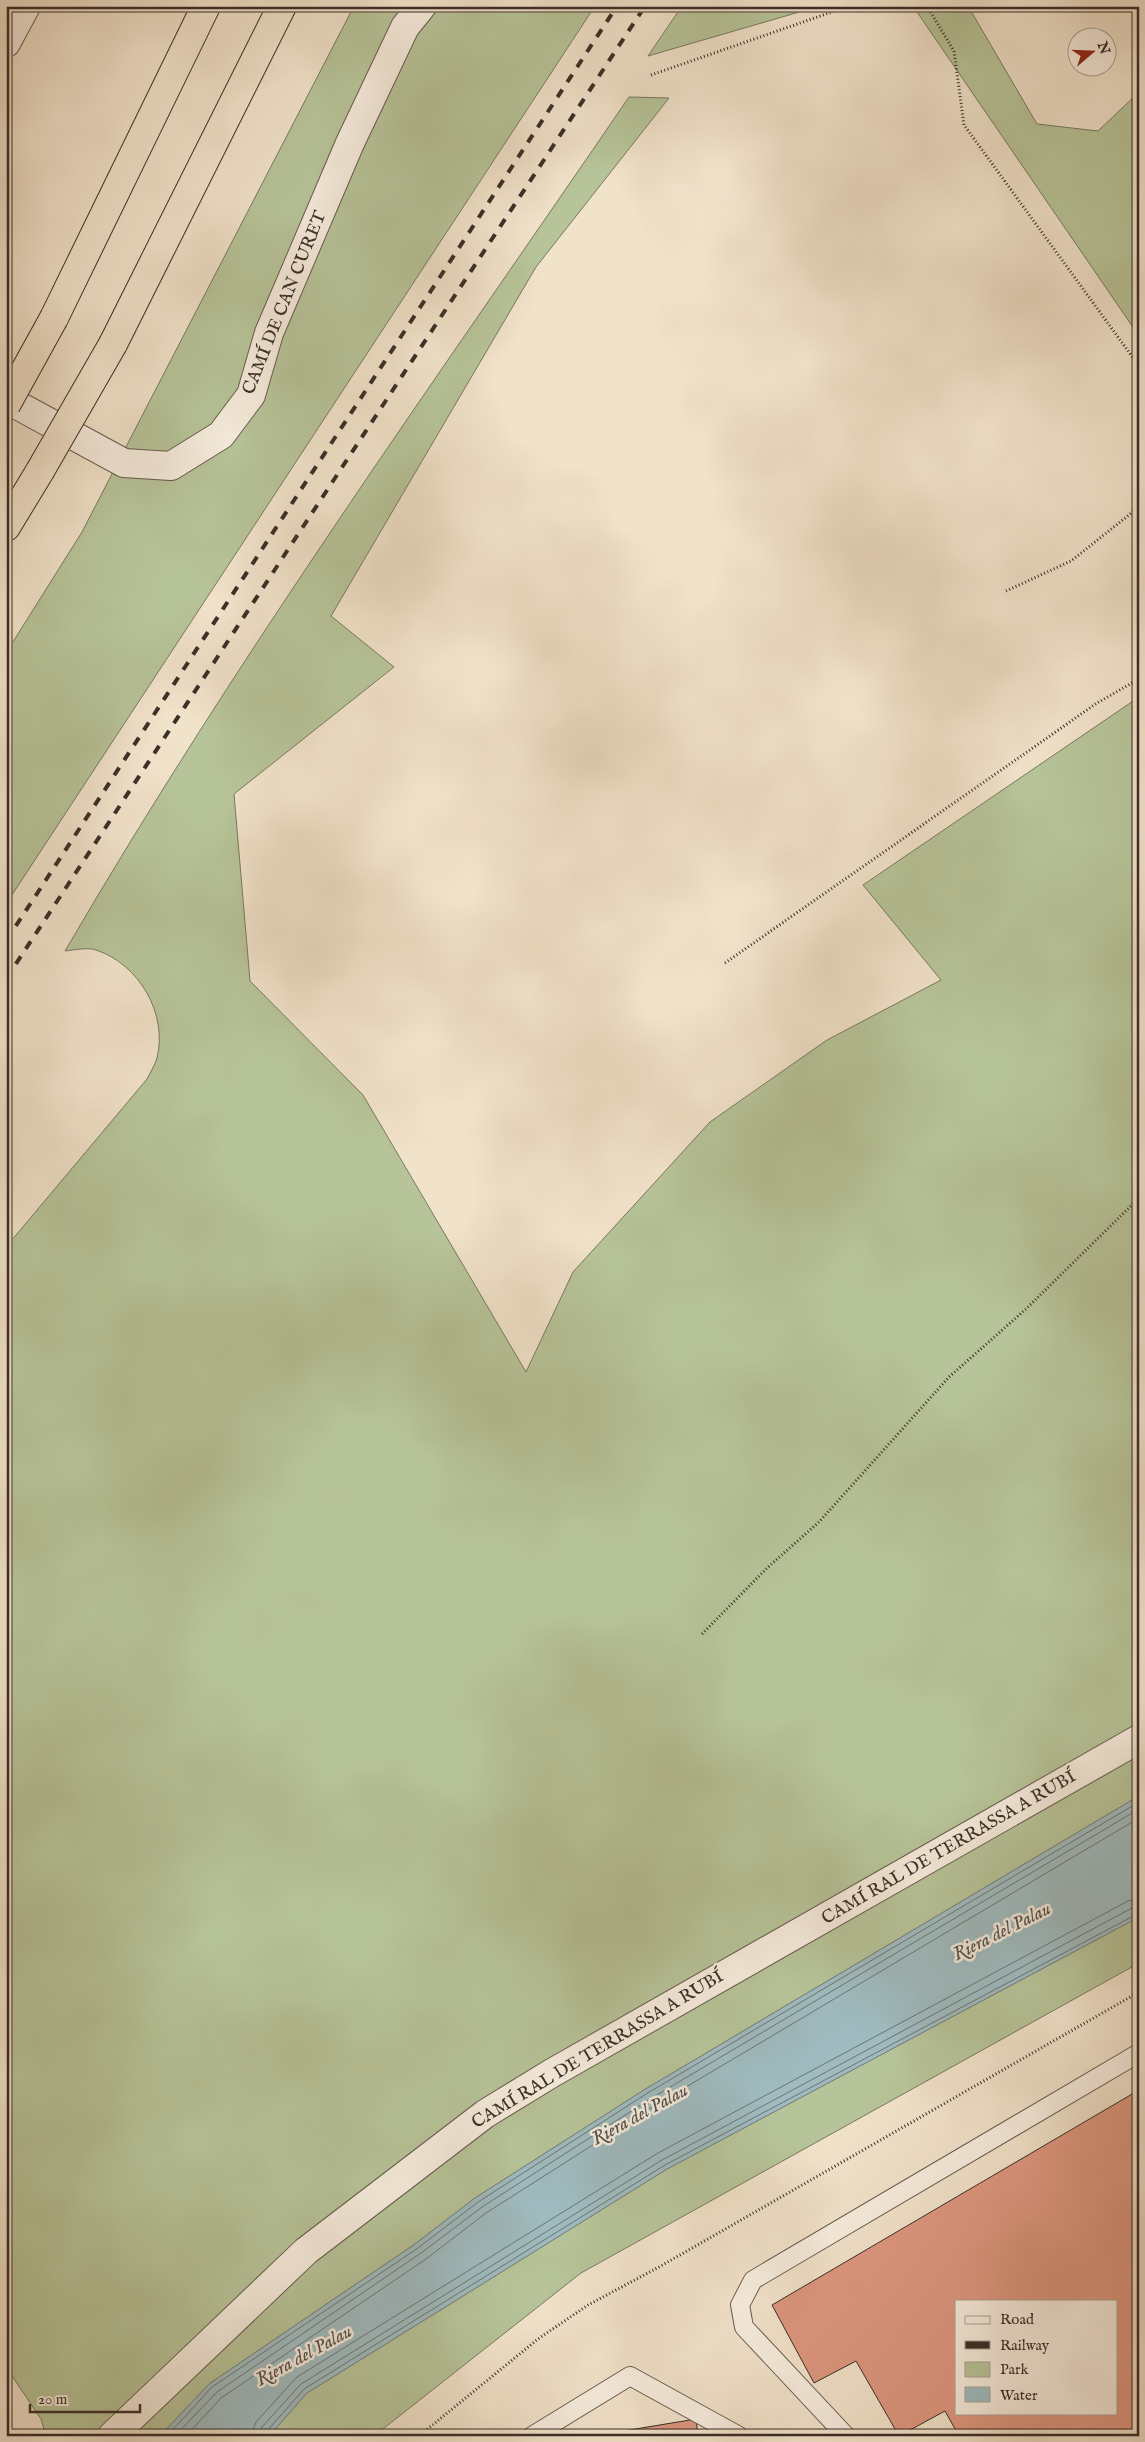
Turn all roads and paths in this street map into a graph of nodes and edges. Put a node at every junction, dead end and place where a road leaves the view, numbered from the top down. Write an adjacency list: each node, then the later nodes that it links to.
1 (26, 6): 7 (street)
2 (206, 6): 11 (highway, bridge)
3 (282, 6): 13 (highway, bridge)
4 (422, 6): 10 (street, CAMÍ DE CAN CURET)
5 (849, 6): 8 (path)
6 (927, 6): 9 (path)
7 (6, 43)
8 (651, 75)
9 (1139, 366)
10 (6, 399)
11 (6, 405)
12 (1139, 507): 14 (path)
13 (6, 527)
14 (1006, 591)
15 (1139, 679): 16 (path)
16 (725, 963)
17 (1139, 1198): 18 (path)
18 (702, 1634)
19 (1139, 1739): 22 (street, CAMÍ RAL DE TERRASSA A RUBÍ)
20 (1139, 1992): 23 (path)
21 (1139, 2053): 26 (lane)
22 (112, 2436)
23 (419, 2436)
24 (532, 2436): 25 (lane)
25 (739, 2436)
26 (846, 2436)

